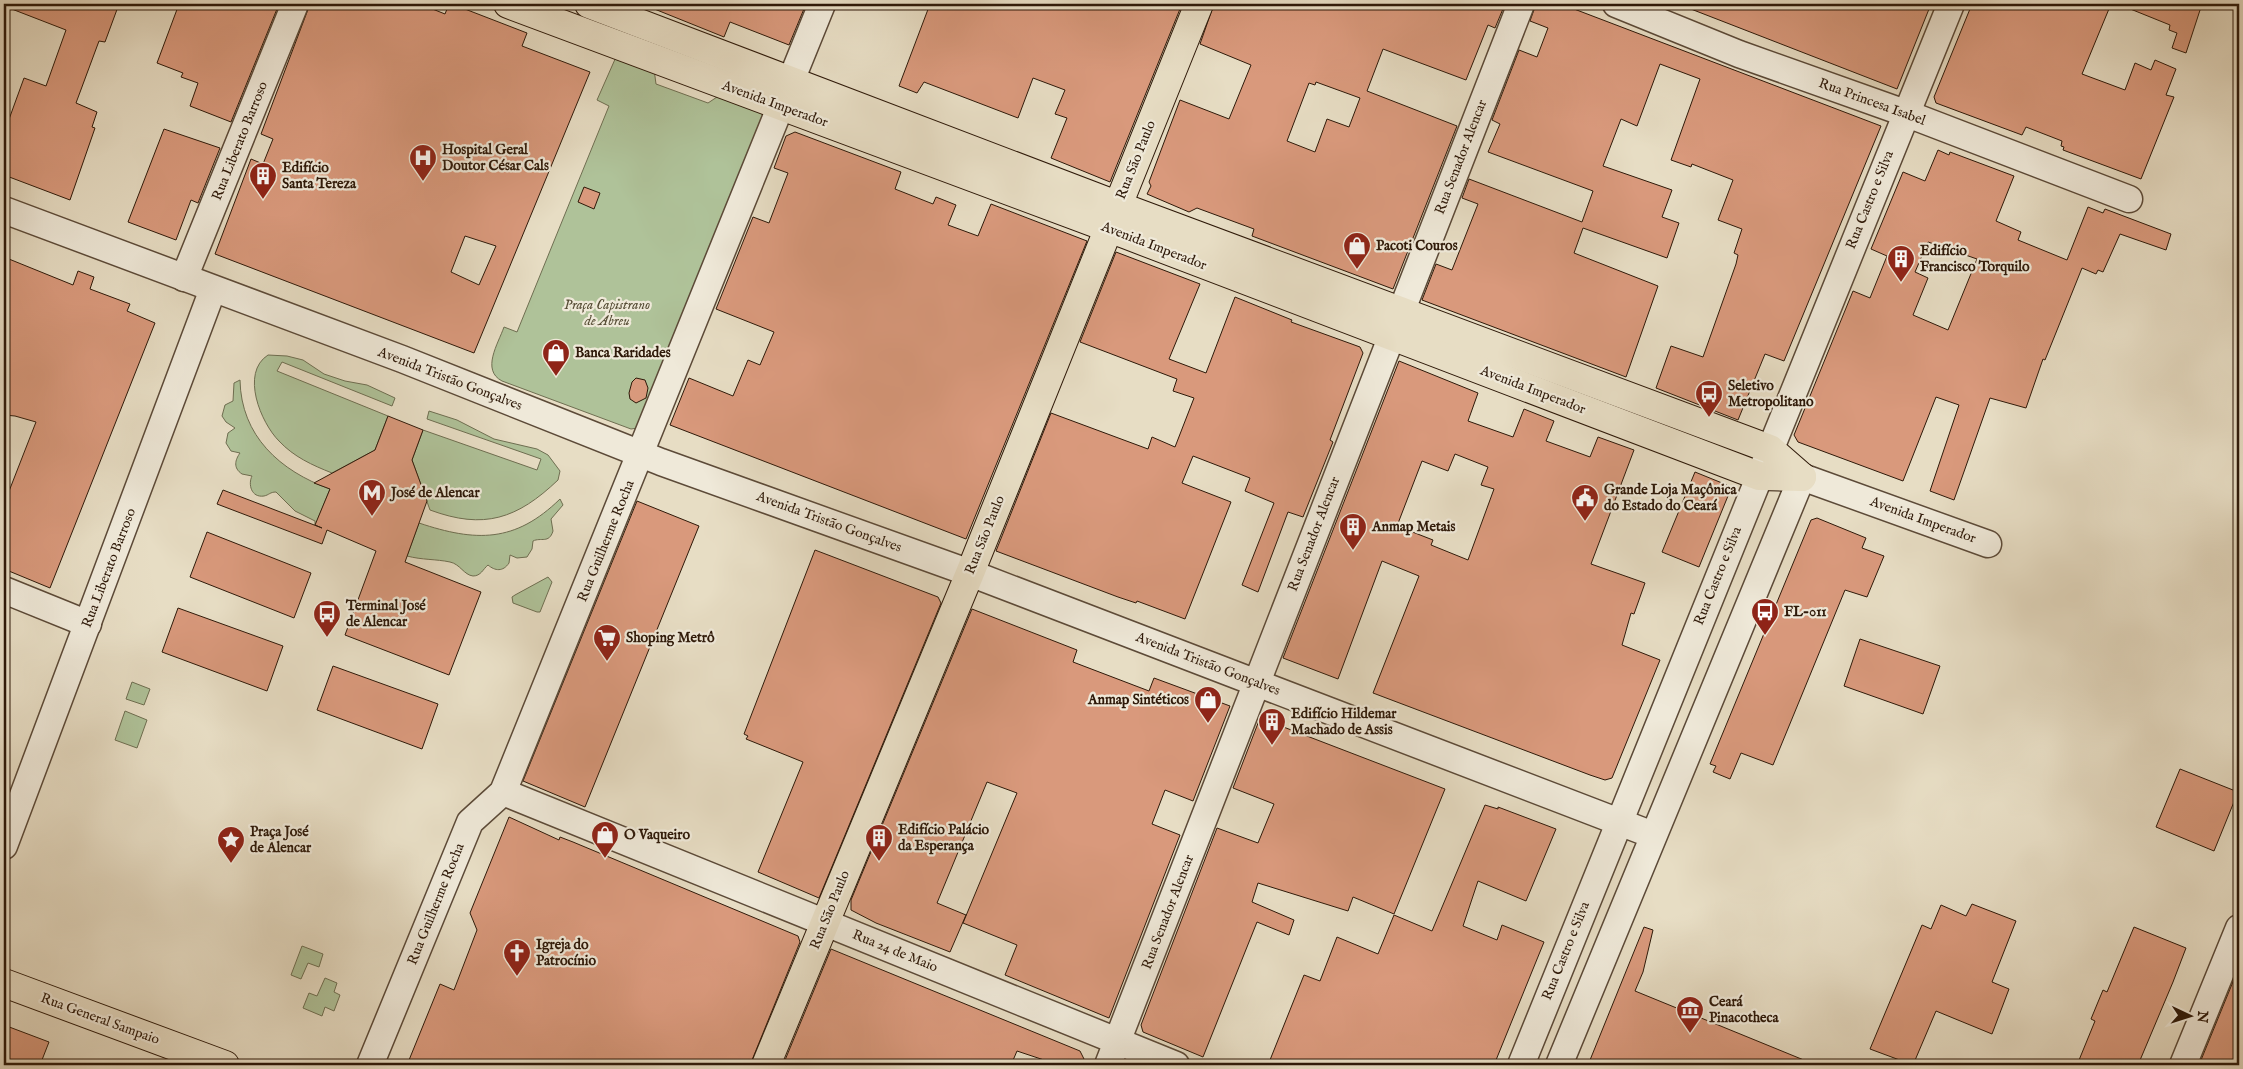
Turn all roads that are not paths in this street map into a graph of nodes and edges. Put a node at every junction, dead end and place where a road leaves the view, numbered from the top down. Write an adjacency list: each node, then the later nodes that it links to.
1 (296, 4): 15 (street, Rua Liberato Barroso)
2 (508, 4): 10 (main road, Avenida Imperador)
3 (589, 4): 9 (main road, Avenida Imperador)
4 (822, 4): 9 (street, Rua Guilherme Rocha)
5 (1199, 4): 14 (main road, Rua São Paulo)
6 (1521, 4): 17 (street, Rua Senador Alencar)
7 (1616, 4): 11 (street, Rua Princesa Isabel)
8 (1951, 4): 11 (street, Rua Castro e Silva)
9 (791, 80): 10 (street, Rua Guilherme Rocha); 14 (main road, Avenida Imperador)
10 (780, 106): 14 (main road, Avenida Imperador); 19 (street, Rua Guilherme Rocha)
11 (1905, 113): 12 (street, Rua Princesa Isabel); 18 (street, Rua Castro e Silva)
12 (2129, 199)
13 (4, 210): 15 (street, Avenida Tristão Gonçalves)
14 (1113, 217): 17 (main road, Avenida Imperador); 23 (main road, Rua São Paulo)
15 (184, 278): 16 (street, Avenida Tristão Gonçalves)
16 (213, 289): 19 (street, Avenida Tristão Gonçalves); 25 (street, Rua Liberato Barroso)
17 (1396, 324): 18 (main road, Avenida Imperador); 20 (main road, Avenida Imperador); 26 (street, Rua Senador Alencar)
18 (1770, 449): 20 (street, Rua Castro e Silva); 21 (main road, Avenida Imperador)
19 (641, 454): 23 (street, Avenida Tristão Gonçalves); 27 (street, Rua Guilherme Rocha)
20 (1758, 476): 21 (main road, Avenida Imperador); 28 (street, Rua Castro e Silva)
21 (1802, 477): 22 (street, Avenida Imperador); 29 (street)
22 (1988, 544)
23 (970, 573): 26 (street, Avenida Tristão Gonçalves); 31 (main road, Rua São Paulo)
24 (4, 590): 25 (street)
25 (88, 624): 30 (street, Rua Liberato Barroso)
26 (1257, 683): 28 (street, Avenida Tristão Gonçalves); 34 (street, Rua Senador Alencar)
27 (503, 792): 31 (street, Rua 24 de Maio); 36 (street, Rua Guilherme Rocha)
28 (1619, 822): 29 (street, Avenida Tristão Gonçalves); 39 (street, Rua Castro e Silva)
29 (1653, 835): 40 (street)
30 (4, 846)
31 (825, 922): 34 (street, Rua 24 de Maio); 37 (main road, Rua São Paulo)
32 (2239, 928): 41 (street)
33 (4, 983): 35 (main road, Rua General Sampaio)
34 (1113, 1053): 38 (street, Rua 24 de Maio)
35 (225, 1065)
36 (370, 1065)
37 (766, 1065)
38 (1176, 1065)
39 (1521, 1065)
40 (1559, 1065)
41 (2183, 1065)

